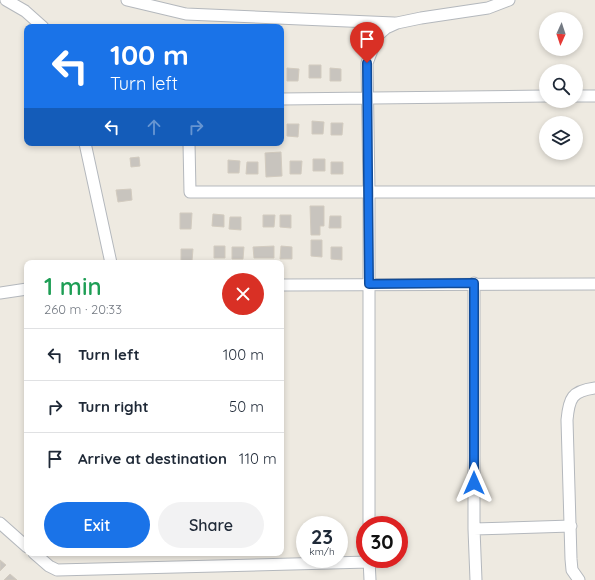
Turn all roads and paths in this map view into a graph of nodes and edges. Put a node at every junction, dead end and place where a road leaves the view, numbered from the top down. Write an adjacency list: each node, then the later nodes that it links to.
1 (6, 0): 5 (street)
2 (127, 0): 4 (street)
3 (509, 0): 4 (street)
4 (397, 23): 9 (street)
5 (40, 24)
6 (539, 96): 9 (street)
7 (583, 96): 8 (street)
8 (595, 96)
9 (367, 98): 10 (street); 13 (street)
10 (284, 99)
11 (86, 146): 15 (street)
12 (189, 146): 13 (street)
13 (369, 191): 14 (street); 17 (street)
14 (595, 192)
15 (109, 260)
16 (474, 283): 17 (street); 18 (street); 26 (street)
17 (369, 284): 19 (street); 23 (street)
18 (595, 284)
19 (284, 285)
20 (24, 289): 21 (street)
21 (0, 293)
22 (595, 388): 25 (street)
23 (369, 516)
24 (0, 523): 27 (street)
25 (571, 526): 26 (street); 33 (street)
26 (474, 529): 32 (street)
27 (24, 544)
28 (37, 556): 29 (street)
29 (356, 560)
30 (369, 568): 31 (street)
31 (370, 580)
32 (476, 580)
33 (579, 580)

